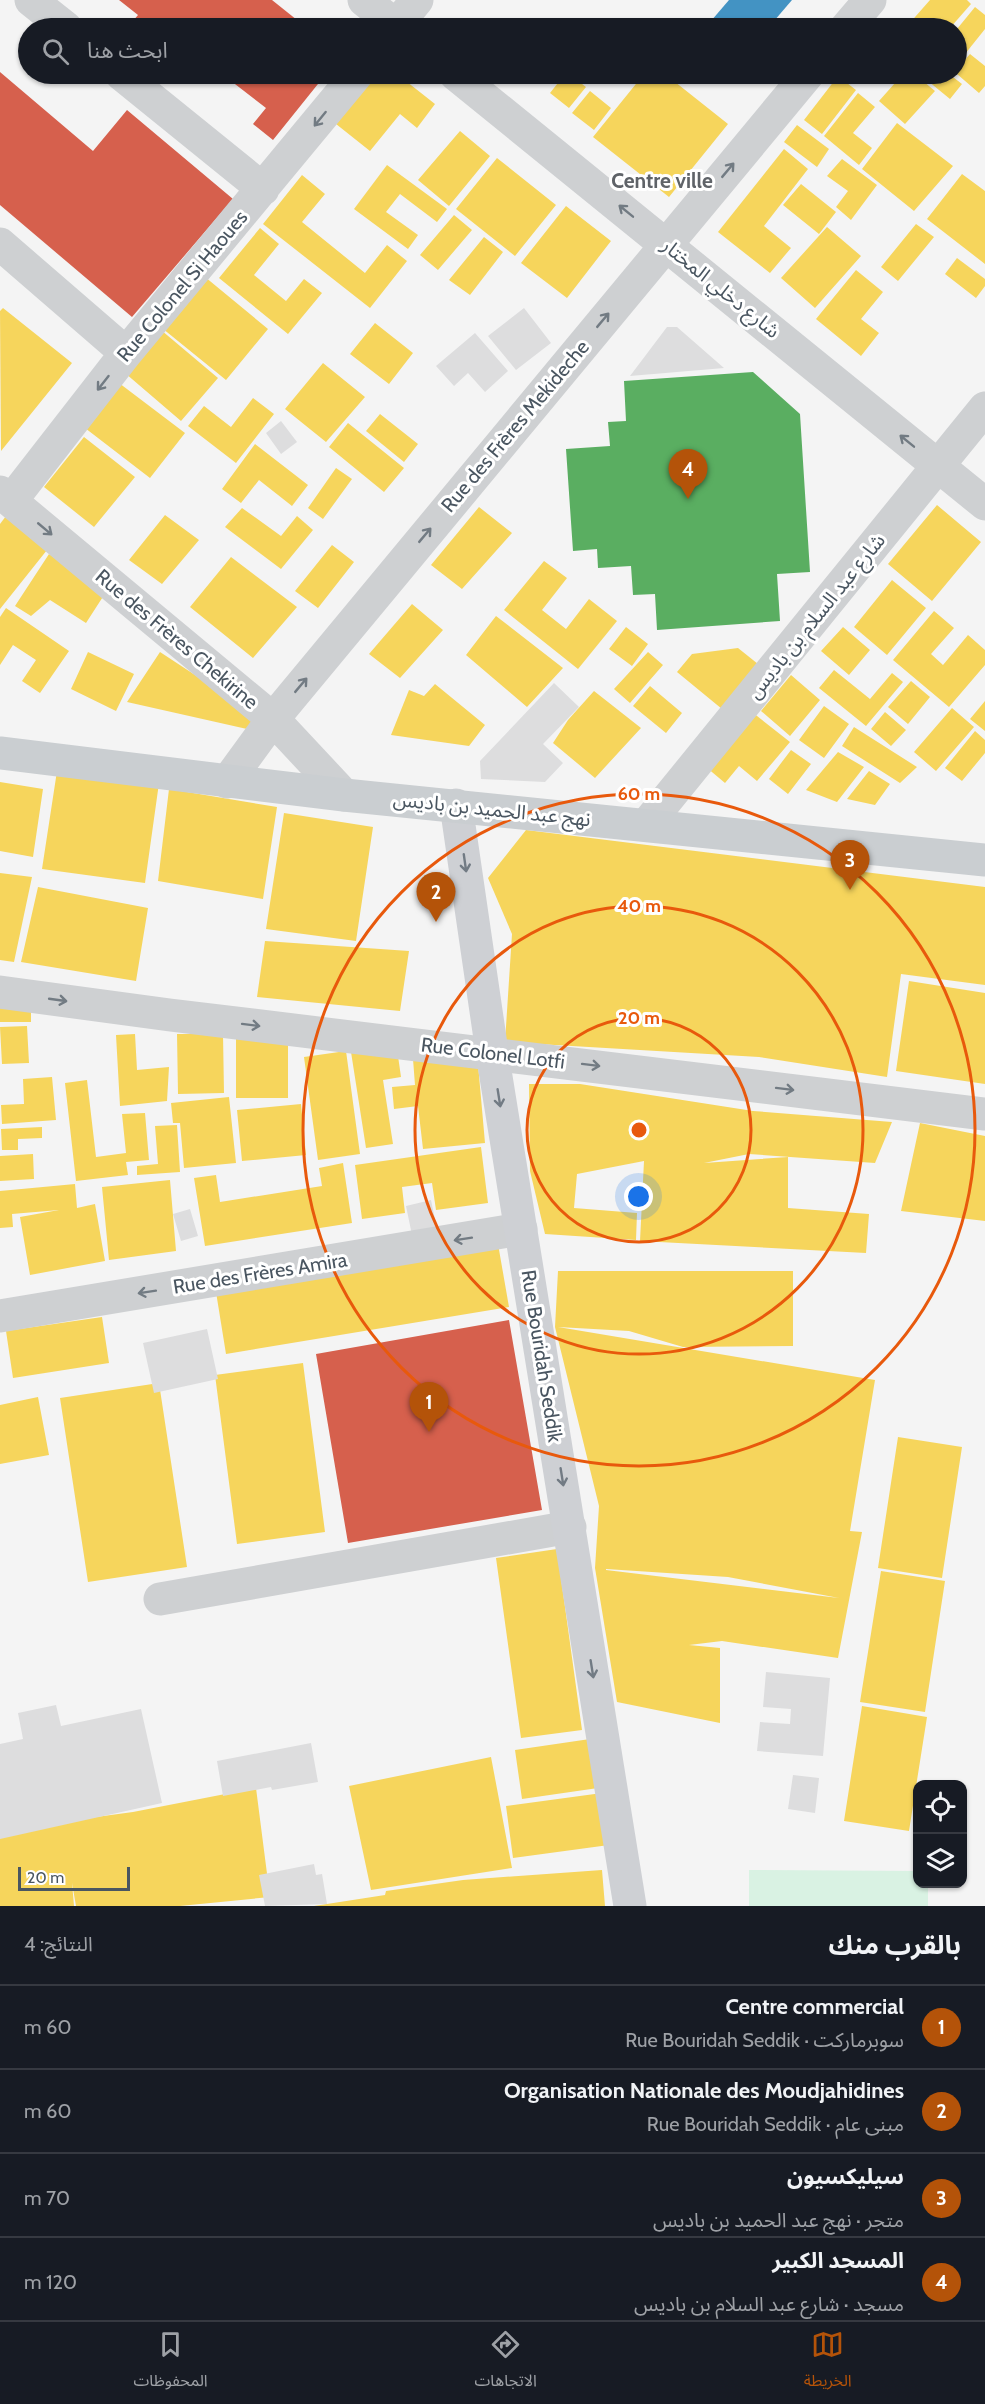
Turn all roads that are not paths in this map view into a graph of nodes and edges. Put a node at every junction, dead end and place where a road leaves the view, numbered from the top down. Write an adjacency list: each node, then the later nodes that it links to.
1 (31, 0): 5 (street)
2 (364, 0): 6 (street)
3 (417, 0): 7 (street)
4 (870, 0): 8 (street)
5 (54, 18)
6 (385, 18)
7 (404, 18)
8 (855, 18)
9 (133, 84): 13 (street)
10 (349, 84): 13 (street, Rue Colonel Si Haoues, one-way to 13)
11 (468, 84): 14 (street, شارع دخلي المختار, one-way to 11)
12 (800, 84): 14 (street, Rue des Frères Mekideche, one-way to 12)
13 (263, 189): 16 (street, Rue Colonel Si Haoues)
14 (667, 243): 18 (street, شارع دخلي المختار, one-way to 14); 21 (street, Rue des Frères Mekideche, one-way to 14)
15 (0, 244): 16 (street)
16 (126, 353): 19 (street, Rue Colonel Si Haoues, one-way to 19)
17 (985, 408): 18 (street, شارع عبد السلام بن باديس)
18 (938, 466): 20 (street, شارع دخلي المختار); 26 (street, شارع عبد السلام بن باديس)
19 (5, 496): 21 (street, Rue des Frères Chekirine, one-way to 21)
20 (985, 504)
21 (273, 719): 23 (street, Rue des Frères Mekideche); 24 (street, Rue des Frères Chekirine)
22 (0, 753): 23 (main road, نهج عبد الحميد بن باديس)
23 (227, 782): 24 (main road, نهج عبد الحميد بن باديس)
24 (344, 795): 25 (main road, نهج عبد الحميد بن باديس)
25 (456, 805): 26 (main road, نهج عبد الحميد بن باديس); 29 (main road, Rue Bouridah Seddik, one-way to 29)
26 (647, 825): 27 (main road, نهج عبد الحميد بن باديس)
27 (985, 860)
28 (0, 992): 29 (street, Rue Colonel Lotfi, one-way to 29)
29 (492, 1052): 30 (street, Rue Colonel Lotfi, one-way to 30); 31 (main road, Rue Bouridah Seddik, one-way to 31)
30 (985, 1114)
31 (521, 1229): 32 (street, Rue des Frères Amira, one-way to 32); 33 (main road, Rue Bouridah Seddik, one-way to 33)
32 (0, 1316)
33 (570, 1527): 34 (street); 35 (main road, Rue Bouridah Seddik, one-way to 35)
34 (160, 1599)
35 (630, 1906)

